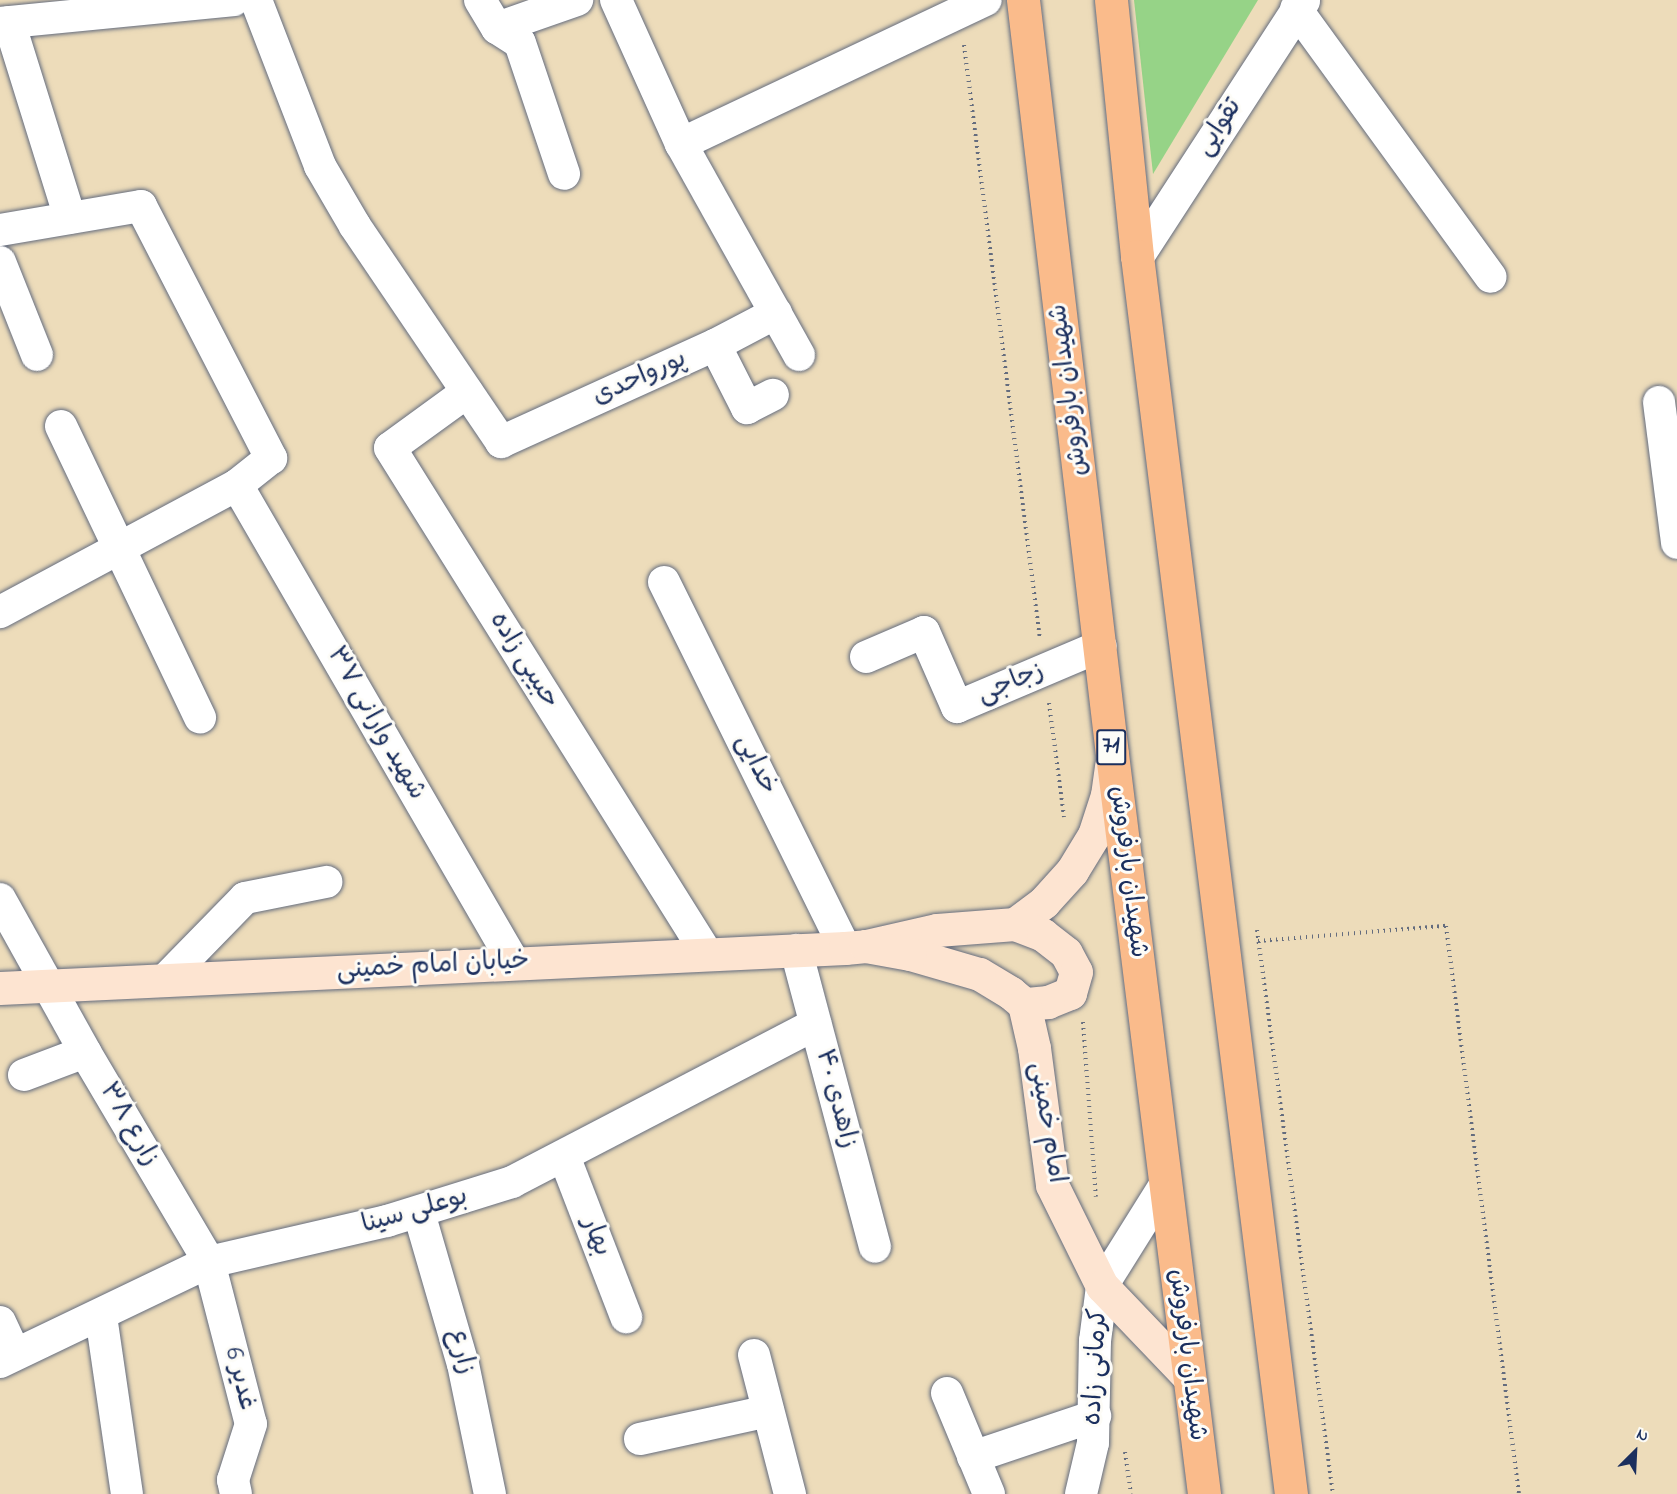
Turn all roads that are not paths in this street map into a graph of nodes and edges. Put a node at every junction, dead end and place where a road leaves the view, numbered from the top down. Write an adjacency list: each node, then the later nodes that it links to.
1 (234, 0): 10 (street)
2 (256, 0): 23 (street)
3 (480, 0): 11 (street)
4 (577, 0): 11 (street)
5 (616, 0): 12 (street)
6 (1023, 0): 32 (highway, شهیدان بارفروش / 71)
7 (1111, 0): 16 (highway)
8 (1300, 5): 16 (street, تقوایی); 18 (street)
9 (973, 6): 12 (street)
10 (5, 23): 14 (street)
11 (497, 28): 13 (street)
12 (681, 144): 19 (street)
13 (564, 174)
14 (69, 218): 15 (street); 27 (street)
15 (0, 230)
16 (1137, 256): 74 (highway)
17 (0, 262): 21 (street)
18 (1491, 278)
19 (776, 313): 20 (street, پورواحدی); 22 (street)
20 (715, 345): 23 (street, پورواحدی); 24 (street)
21 (37, 355)
22 (799, 355)
23 (467, 392): 41 (street, حبیبی زاده)
24 (773, 394)
25 (1659, 402): 28 (street)
26 (61, 426): 29 (street)
27 (237, 485): 29 (street); 42 (street, شهید وارانی ۳۷)
28 (1677, 543)
29 (119, 547): 31 (street); 34 (street)
30 (664, 582): 39 (street, خدایی)
31 (0, 612)
32 (1101, 646): 33 (street, زجاجی); 35 (highway, شهیدان بارفروش / 71)
33 (866, 657)
34 (200, 718)
35 (1112, 754): 38 (main road); 51 (highway, شهیدان بارفروش / 71)
36 (326, 882): 43 (street)
37 (0, 899): 44 (street, زارع ۳۸)
38 (1015, 924): 39 (main road); 46 (main road)
39 (856, 947): 40 (main road, خیابان امام خمینی); 46 (main road)
40 (796, 950): 41 (main road, خیابان امام خمینی); 47 (street, زاهدی ۴۰)
41 (707, 954): 42 (main road, خیابان امام خمینی)
42 (514, 963): 43 (main road, خیابان امام خمینی)
43 (166, 979): 44 (main road, خیابان امام خمینی)
44 (50, 986): 45 (main road, خیابان امام خمینی); 48 (street, زارع ۳۸)
45 (0, 988)
46 (1024, 1004): 55 (main road, امام خمینی)
47 (815, 1024): 50 (street, بوعلی سینا); 53 (street, زاهدی ۴۰)
48 (85, 1052): 49 (street); 54 (street, زارع ۳۸)
49 (24, 1075)
50 (564, 1156): 52 (street, بوعلی سینا); 57 (street, بهار)
51 (1166, 1185): 55 (street, کرمانی زاده); 61 (highway, شهیدان بارفروش / 71)
52 (419, 1213): 54 (street, بوعلی سینا); 67 (street, زارع)
53 (875, 1247)
54 (209, 1262): 56 (street, بوعلی سینا); 69 (street, غدیر 6)
55 (1102, 1286): 61 (main road, امام خمینی); 64 (street, کرمانی زاده)
56 (101, 1316): 60 (street, بوعلی سینا); 68 (street)
57 (626, 1317)
58 (0, 1322): 60 (street)
59 (754, 1355): 63 (street)
60 (8, 1358)
61 (1189, 1377): 73 (highway, شهیدان بارفروش / 71)
62 (947, 1393): 66 (street)
63 (768, 1411): 65 (street); 70 (street)
64 (1095, 1416): 66 (street); 72 (street, کرمانی زاده)
65 (640, 1439)
66 (974, 1457): 71 (street)
67 (483, 1493)
68 (127, 1494)
69 (236, 1494)
70 (790, 1494)
71 (989, 1494)
72 (1081, 1494)
73 (1204, 1494)
74 (1291, 1494)

